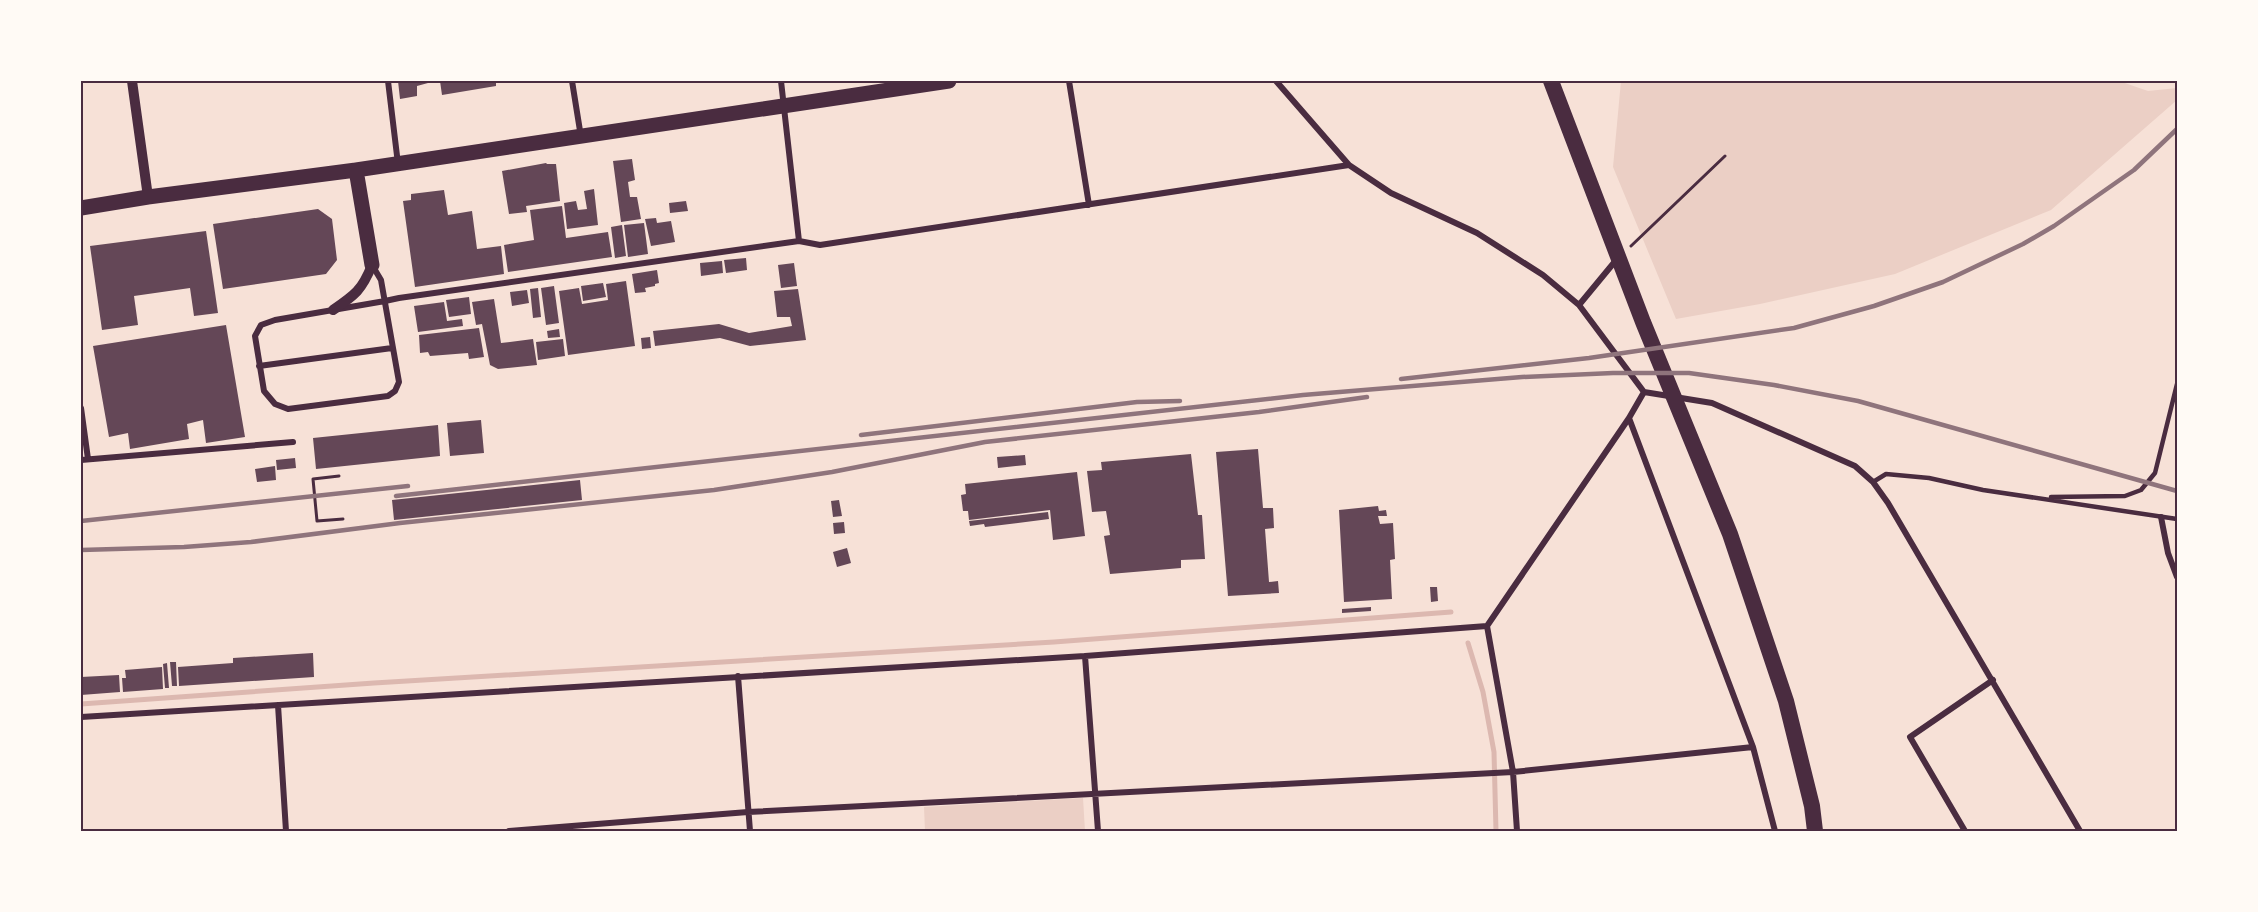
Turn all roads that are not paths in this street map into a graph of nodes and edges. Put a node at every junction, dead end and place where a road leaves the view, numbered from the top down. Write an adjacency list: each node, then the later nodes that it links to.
1 (132, 81): 14 (street)
2 (388, 81): 11 (street)
3 (572, 81): 10 (street)
4 (780, 81): 9 (street)
5 (949, 81): 9 (main road)
6 (1069, 81): 15 (street)
7 (1276, 81): 12 (street)
8 (1551, 81): 18 (highway)
9 (784, 106): 10 (main road); 17 (street)
10 (581, 136): 11 (main road)
11 (398, 164): 13 (main road)
12 (1349, 165): 15 (street); 21 (street)
13 (356, 170): 14 (main road); 19 (main road)
14 (148, 196): 16 (main road)
15 (1089, 205): 17 (street)
16 (81, 208)
17 (800, 241): 20 (street)
18 (1618, 258): 21 (street); 52 (highway)
19 (372, 265): 20 (street); 22 (street)
20 (385, 301): 22 (street); 23 (street)
21 (1579, 305): 26 (street)
22 (333, 310): 24 (street)
23 (392, 348): 24 (street); 24 (street)
24 (259, 366)
25 (2177, 384): 32 (lane)
26 (1644, 392): 28 (street); 31 (street)
27 (81, 408): 30 (street)
28 (1629, 418): 36 (street); 42 (street)
29 (293, 442): 30 (street)
30 (84, 460)
31 (1873, 482): 32 (lane); 39 (street)
32 (2034, 496): 33 (lane)
33 (2161, 517): 34 (lane); 35 (street)
34 (2177, 519)
35 (2177, 577)
36 (1487, 626): 37 (street); 43 (street)
37 (1085, 656): 38 (street); 44 (street)
38 (738, 676): 40 (street); 45 (street)
39 (1993, 680): 53 (street); 54 (street)
40 (278, 705): 41 (street); 46 (street)
41 (81, 717)
42 (1753, 747): 43 (street); 51 (street)
43 (1513, 772): 44 (street); 50 (street)
44 (1095, 794): 45 (street); 49 (street)
45 (748, 812): 47 (street); 48 (street)
46 (286, 831)
47 (509, 831)
48 (750, 831)
49 (1098, 831)
50 (1517, 831)
51 (1775, 831)
52 (1815, 831)
53 (1965, 831)
54 (2080, 831)

